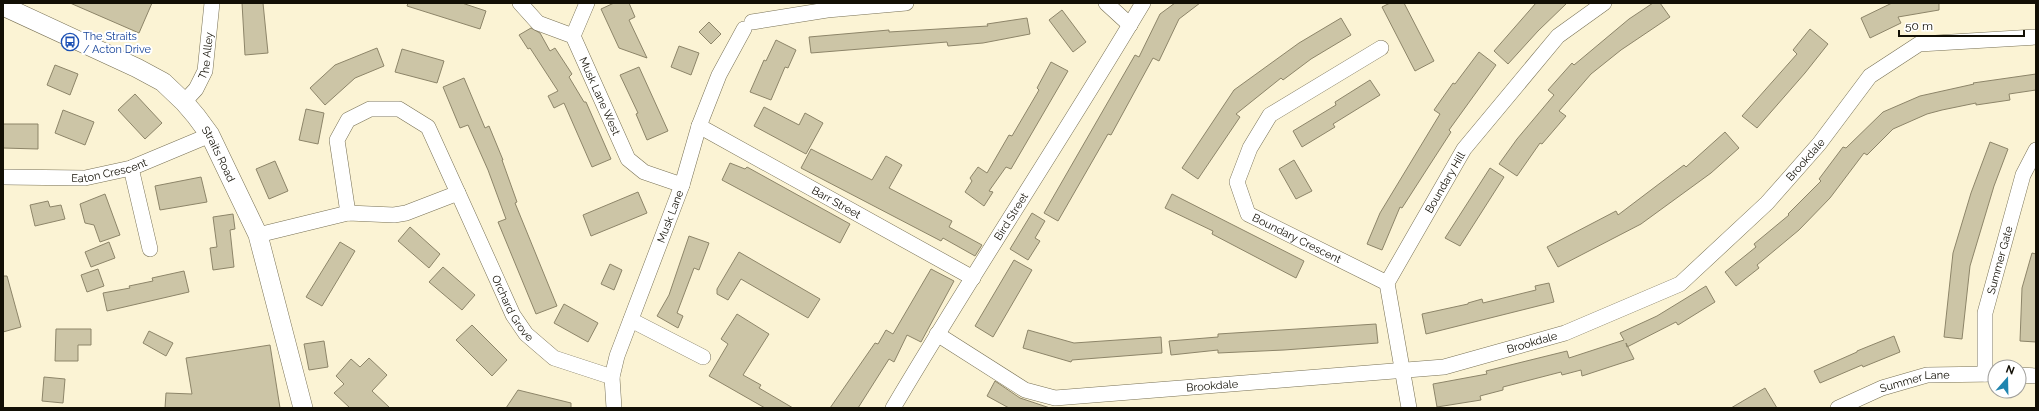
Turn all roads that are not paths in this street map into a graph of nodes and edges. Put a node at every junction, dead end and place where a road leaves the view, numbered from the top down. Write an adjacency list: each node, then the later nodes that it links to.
1 (212, 3): 14 (street, The Alley)
2 (520, 3): 11 (street)
3 (588, 3): 11 (street)
4 (906, 3): 8 (street)
5 (1106, 3): 10 (street)
6 (1144, 3): 10 (street, Bird Street)
7 (1604, 3): 26 (street, Boundary Hill)
8 (827, 6): 15 (street, Musk Lane)
9 (11, 7): 14 (street, Straits Road)
10 (1130, 25): 25 (street, Bird Street)
11 (573, 36): 20 (street, Musk Lane West)
12 (2036, 36): 31 (street, Brookdale)
13 (1381, 48): 26 (street, Boundary Crescent)
14 (184, 102): 16 (street, Straits Road)
15 (699, 126): 20 (street, Musk Lane); 25 (street, Barr Street)
16 (210, 135): 18 (street, Eaton Crescent); 23 (street, Straits Road)
17 (2036, 150): 30 (street, Summer Gate)
18 (131, 168): 19 (street, Eaton Crescent); 24 (street)
19 (3, 177)
20 (682, 185): 27 (street, Musk Lane)
21 (458, 193): 22 (street); 22 (street, Orchard Grove); 33 (street, Orchard Grove)
22 (348, 213): 23 (street)
23 (258, 235): 34 (street, Straits Road)
24 (150, 249)
25 (974, 278): 28 (street, Bird Street)
26 (1387, 283): 31 (street)
27 (631, 320): 29 (street); 33 (street, Musk Lane)
28 (937, 334): 31 (street, Brookdale); 36 (street, Bird Street)
29 (704, 357)
30 (1989, 359)
31 (1402, 370): 37 (street)
32 (1987, 374): 38 (street, Summer Lane)
33 (612, 377): 35 (street, Musk Lane)
34 (303, 408)
35 (614, 408)
36 (893, 408)
37 (1409, 408)
38 (1838, 408)

